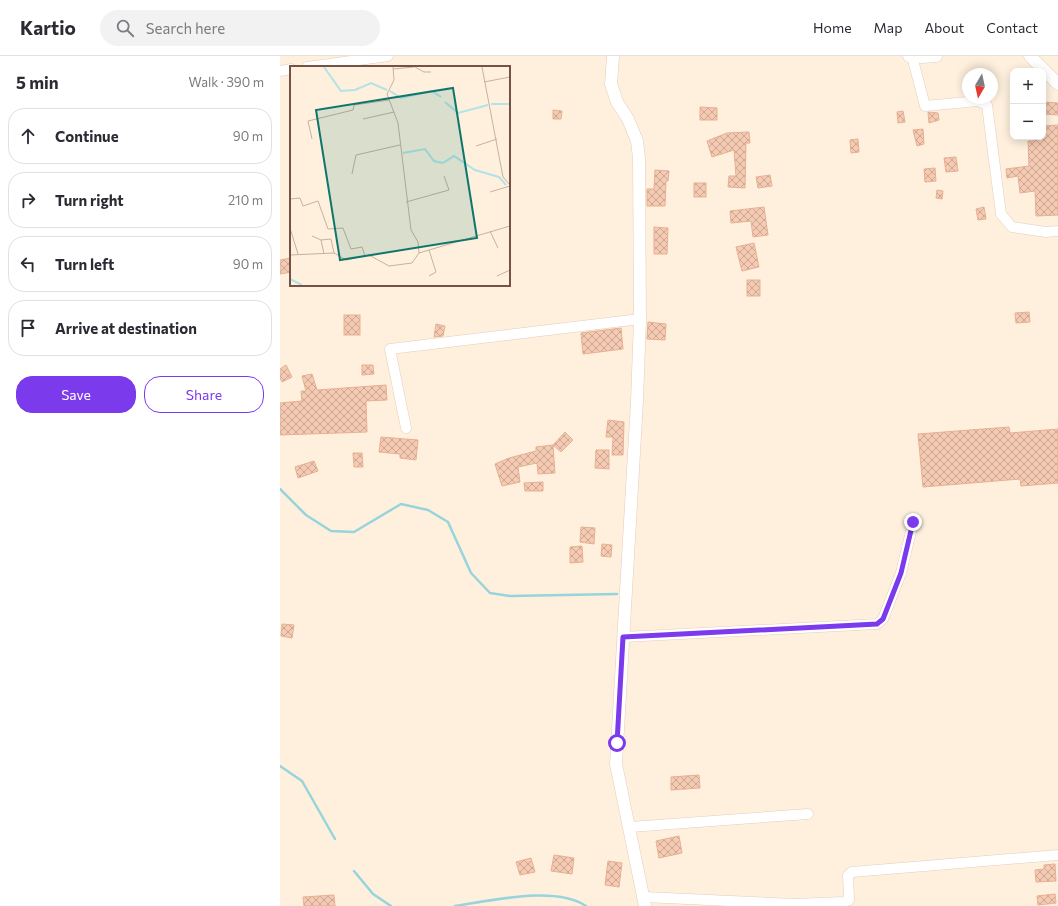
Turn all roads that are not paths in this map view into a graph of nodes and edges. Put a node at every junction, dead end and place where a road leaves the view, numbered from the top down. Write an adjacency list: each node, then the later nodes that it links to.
1 (388, 56): 7 (street)
2 (613, 56): 12 (street)
3 (909, 56): 4 (street)
4 (912, 56): 5 (street); 11 (street)
5 (936, 56)
6 (1030, 56): 10 (street)
7 (314, 66)
8 (290, 69): 9 (street)
9 (280, 71)
10 (1058, 84)
11 (1058, 231)
12 (640, 319): 13 (street); 15 (street)
13 (406, 428)
14 (913, 522): 15 (street)
15 (623, 637): 17 (street)
16 (808, 814): 17 (street)
17 (630, 826): 19 (street)
18 (1058, 855): 19 (street)
19 (644, 902)

